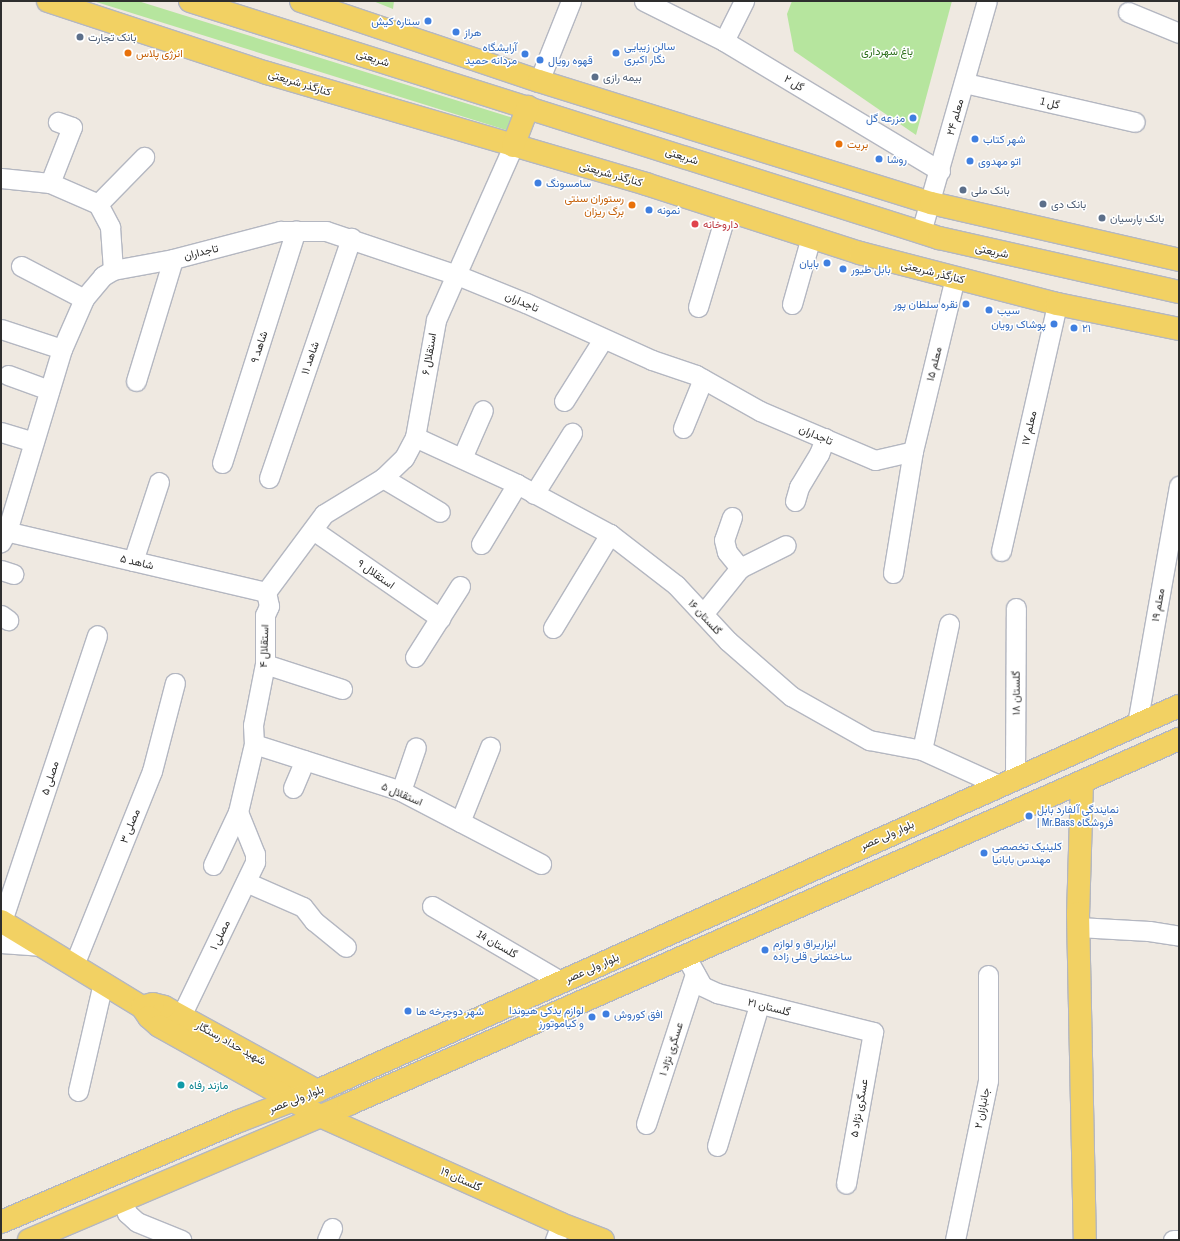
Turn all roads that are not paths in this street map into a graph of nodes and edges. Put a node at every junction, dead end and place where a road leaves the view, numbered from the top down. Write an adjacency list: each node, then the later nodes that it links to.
1 (48, 1): 16 (main road, کنارگذر شریعتی)
2 (190, 1): 13 (main road, شریعتی)
3 (301, 1): 11 (main road)
4 (571, 1): 11 (street)
5 (644, 1): 10 (street, گل ۲)
6 (744, 1): 10 (street)
7 (987, 1): 12 (street, معلم ۲۴)
8 (1128, 12): 9 (street)
9 (1179, 33)
10 (724, 41): 18 (street, گل ۲)
11 (539, 81): 21 (main road)
12 (965, 83): 15 (street, گل 1); 18 (street, معلم ۲۴)
13 (528, 107): 16 (main road); 25 (main road, شریعتی)
14 (58, 122): 20 (street)
15 (1135, 122)
16 (513, 146): 23 (main road, کنارگذر شریعتی); 32 (street, استقلال ۶)
17 (144, 158): 22 (street)
18 (940, 171): 21 (street, معلم ۲۴)
19 (1, 178): 20 (street)
20 (50, 183): 22 (street)
21 (931, 203): 25 (street, معلم ۲۴); 29 (main road)
22 (98, 204): 31 (street)
23 (727, 210): 26 (main road, کنارگذر شریعتی); 38 (street)
24 (296, 230): 27 (street, تاجداران); 28 (street, تاجداران); 57 (street, شاهد ۹)
25 (922, 232): 34 (main road, شریعتی)
26 (811, 237): 33 (main road, کنارگذر شریعتی); 36 (street)
27 (351, 238): 32 (street, تاجداران); 58 (street, شاهد ۱۱)
28 (173, 259): 31 (street, تاجداران); 45 (street)
29 (1179, 260)
30 (21, 266): 35 (street)
31 (113, 270): 35 (street)
32 (458, 275): 41 (street, تاجداران); 52 (street, استقلال ۶)
33 (955, 277): 37 (main road, کنارگذر شریعتی); 55 (street, معلم ۱۵)
34 (1179, 292)
35 (84, 299): 42 (street)
36 (792, 304)
37 (1058, 304): 39 (main road, کنارگذر شریعتی); 72 (street, معلم ۱۷)
38 (698, 306)
39 (1179, 329)
40 (1, 330): 42 (street)
41 (603, 339): 44 (street, تاجداران); 47 (street)
42 (62, 349): 46 (street)
43 (8, 375): 46 (street)
44 (703, 379): 49 (street); 53 (street, تاجداران)
45 (136, 381)
46 (49, 390): 54 (street)
47 (564, 401)
48 (484, 410): 56 (street)
49 (683, 428)
50 (1, 432): 54 (street)
51 (572, 433): 63 (street)
52 (415, 437): 56 (street, گلستان ۱۶); 59 (street)
53 (825, 438): 55 (street, تاجداران); 64 (street)
54 (34, 442): 68 (street)
55 (912, 451): 75 (street, معلم ۱۵)
56 (462, 458): 61 (street, گلستان ۱۶)
57 (222, 463)
58 (269, 478)
59 (383, 478): 65 (street); 67 (street)
60 (159, 482): 73 (street)
61 (517, 484): 63 (street, گلستان ۱۶); 70 (street)
62 (1179, 486): 89 (street, معلم ۱۹)
63 (534, 494): 69 (street, گلستان ۱۶)
64 (795, 501)
65 (440, 512)
66 (732, 517): 74 (street)
67 (313, 530): 77 (street); 80 (street, استقلال ۹)
68 (3, 534): 73 (street, شاهد ۵)
69 (610, 534): 79 (street, گلستان ۱۶); 82 (street)
70 (481, 544)
71 (786, 545): 74 (street)
72 (1002, 551)
73 (133, 561): 77 (street, شاهد ۵)
74 (740, 568): 79 (street)
75 (892, 573)
76 (460, 586): 80 (street)
77 (266, 592): 85 (street, استقلال ۴)
78 (1016, 608): 96 (street, گلستان ۱۸)
79 (703, 614): 94 (street, گلستان ۱۶)
80 (440, 618): 84 (street)
81 (949, 624): 94 (street)
82 (553, 628)
83 (97, 635): 106 (street, مصلی ۵)
84 (415, 657)
85 (265, 664): 87 (street); 91 (street, استقلال ۴)
86 (175, 683): 113 (street, مصلی ۳)
87 (342, 688)
88 (1179, 706): 89 (main road, بلوار ولی عصر)
89 (1137, 724): 96 (main road, بلوار ولی عصر)
90 (1179, 739): 97 (main road)
91 (254, 744): 95 (street, استقلال ۵); 100 (street, استقلال ۴)
92 (416, 747): 99 (street)
93 (490, 747): 101 (street)
94 (922, 750): 96 (street, گلستان ۱۶)
95 (305, 760): 98 (street); 99 (street, استقلال ۵)
96 (1007, 782): 116 (main road, بلوار ولی عصر)
97 (1082, 782): 107 (main road); 112 (main road)
98 (293, 788)
99 (401, 791): 101 (street, استقلال ۵)
100 (238, 812): 103 (street, استقلال ۴); 104 (street, مصلی ۱)
101 (460, 822): 102 (street, استقلال ۵)
102 (541, 864)
103 (213, 865)
104 (246, 882): 111 (street); 120 (street, مصلی ۱)
105 (432, 906): 116 (street, گلستان 14)
106 (1, 921): 110 (main road, شهید حداد رستگار)
107 (1078, 927): 108 (street); 137 (main road)
108 (1179, 936)
109 (1, 943): 110 (street)
110 (43, 946): 113 (main road, شهید حداد رستگار)
111 (346, 947)
112 (685, 955): 114 (street, گلستان ۲۱); 125 (main road)
113 (74, 965): 117 (main road, شهید حداد رستگار)
114 (695, 974): 118 (street, گلستان ۲۱); 126 (street, عسگری نژاد ۱)
115 (988, 975): 136 (street, جانبازان ۲)
116 (562, 982): 123 (main road, بلوار ولی عصر)
117 (103, 983): 119 (main road, شهید حداد رستگار); 122 (street)
118 (759, 1005): 121 (street, گلستان ۲۱); 128 (street)
119 (142, 1007): 120 (main road, شهید حداد رستگار); 124 (main road, شهید حداد رستگار)
120 (181, 1016): 123 (main road, شهید حداد رستگار)
121 (873, 1032): 129 (street, عسگری نژاد ۵)
122 (78, 1092)
123 (317, 1092): 124 (main road, بلوار ولی عصر); 125 (main road)
124 (295, 1101): 125 (main road, شهید حداد رستگار); 127 (main road); 131 (main road, بلوار ولی عصر)
125 (320, 1116): 127 (main road); 132 (main road, گلستان ۱۹)
126 (646, 1124)
127 (300, 1125): 130 (main road)
128 (717, 1146)
129 (846, 1184)
130 (122, 1199): 133 (main road); 134 (street)
131 (1, 1222)
132 (558, 1232): 135 (main road, گلستان ۱۹)
133 (29, 1240)
134 (181, 1240)
135 (603, 1240)
136 (955, 1240)
137 (1085, 1240)
138 (1173, 1240): 139 (street)
139 (1179, 1240)

